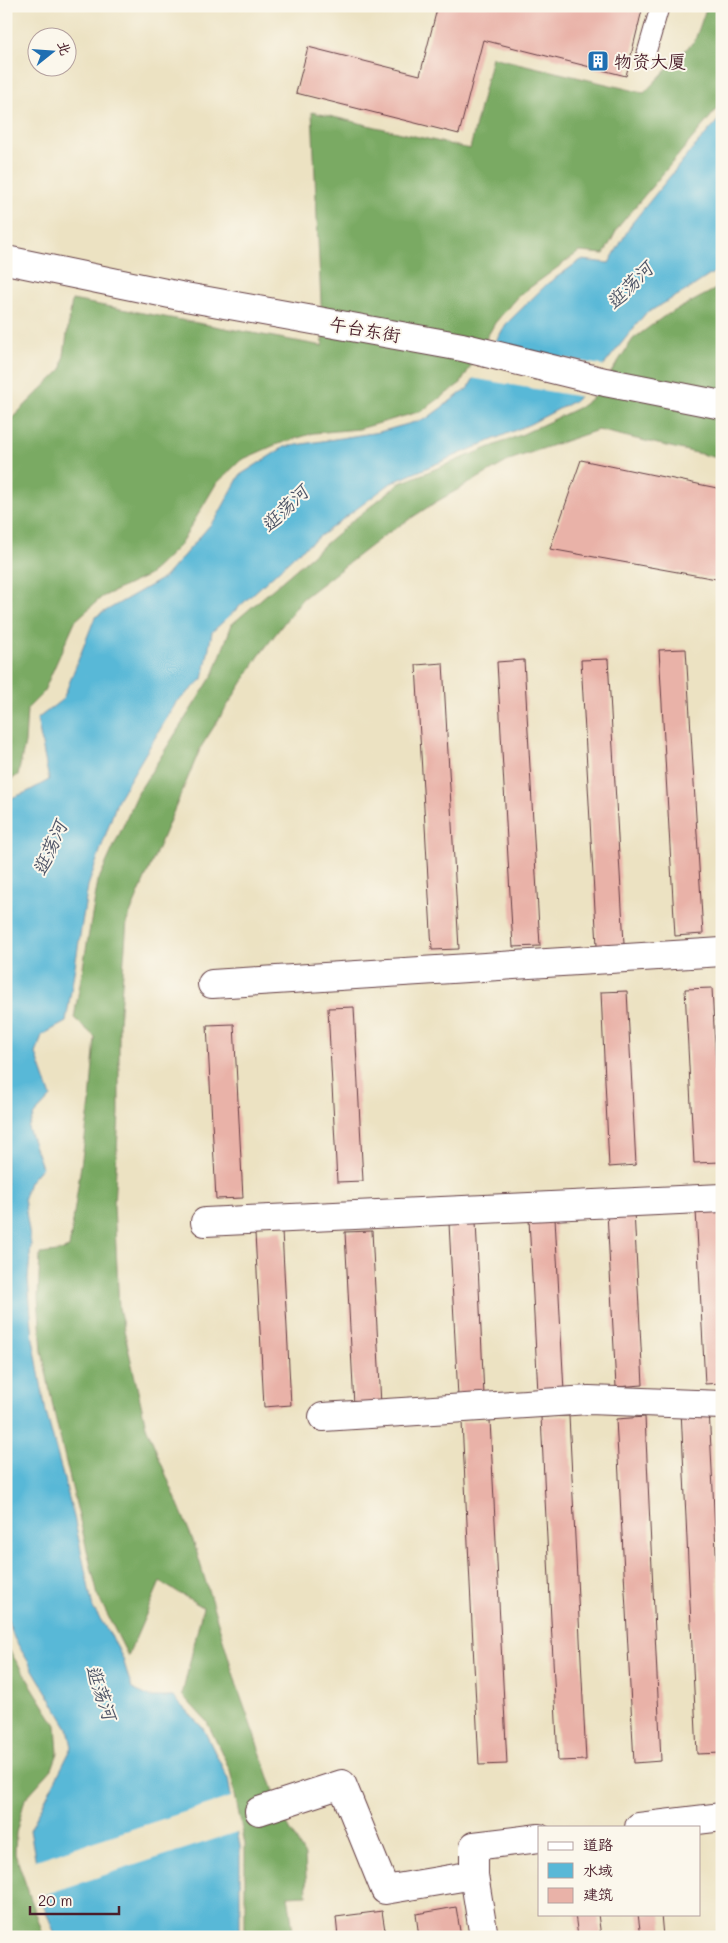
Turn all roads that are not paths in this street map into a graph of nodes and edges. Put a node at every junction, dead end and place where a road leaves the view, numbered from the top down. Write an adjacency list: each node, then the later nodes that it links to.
1 (660, 6): 2 (lane)
2 (645, 58)
3 (6, 260): 4 (street, 午台东街)
4 (722, 405)
5 (722, 952): 6 (street)
6 (212, 984)
7 (722, 1198): 8 (street)
8 (205, 1222)
9 (722, 1405): 10 (street)
10 (324, 1417)
11 (259, 1810): 15 (street)
12 (722, 1817): 13 (street)
13 (647, 1826)
14 (538, 1838): 15 (street)
15 (474, 1875): 16 (street)
16 (484, 1937)

